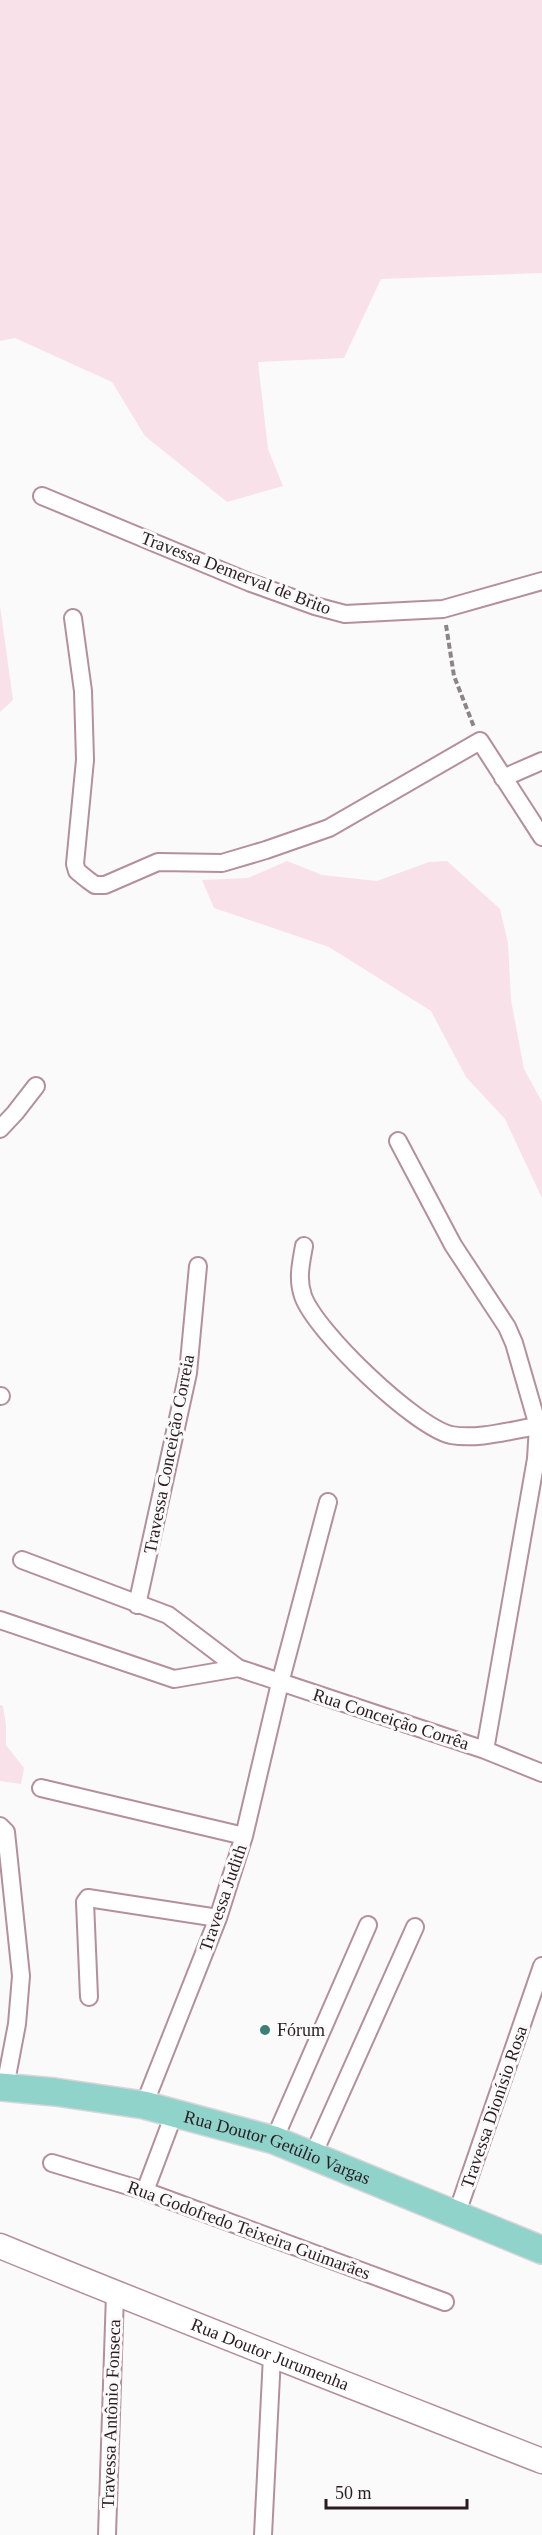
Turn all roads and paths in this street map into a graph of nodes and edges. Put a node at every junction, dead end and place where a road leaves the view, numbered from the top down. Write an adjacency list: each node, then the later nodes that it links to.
1 (42, 496): 3 (street, Travessa Demerval de Brito)
2 (542, 581): 3 (street, Travessa Demerval de Brito)
3 (443, 609): 5 (path)
4 (73, 618): 5 (street)
5 (480, 741): 7 (street)
6 (542, 761): 7 (street)
7 (503, 777): 8 (street)
8 (542, 837)
9 (36, 1086): 10 (street)
10 (0, 1129)
11 (398, 1141): 14 (street)
12 (304, 1246): 14 (street)
13 (198, 1266): 17 (street, Travessa Conceição Correia)
14 (538, 1426): 21 (street)
15 (328, 1502): 20 (street, Travessa Judith)
16 (22, 1560): 17 (street, Rua Conceição Corrêa)
17 (137, 1605): 19 (street, Rua Conceição Corrêa)
18 (0, 1620): 19 (street, Rua Conceição Corrêa)
19 (238, 1668): 20 (street, Rua Conceição Corrêa)
20 (280, 1683): 21 (street, Rua Conceição Corrêa); 25 (street, Travessa Judith)
21 (485, 1750): 22 (street, Rua Conceição Corrêa)
22 (542, 1773)
23 (41, 1788): 25 (street)
24 (0, 1827): 31 (street)
25 (244, 1836): 26 (street, Travessa Judith)
26 (218, 1918): 30 (street); 32 (street, Travessa Judith)
27 (368, 1925): 34 (street)
28 (415, 1927): 35 (street)
29 (542, 1966): 38 (street, Travessa Dionísio Rosa)
30 (90, 1997)
31 (3, 2087): 32 (main road, Rua Doutor Getúlio Vargas)
32 (144, 2105): 33 (main road, Rua Doutor Getúlio Vargas)
33 (174, 2114): 34 (main road, Rua Doutor Getúlio Vargas); 37 (street)
34 (274, 2139): 35 (main road, Rua Doutor Getúlio Vargas)
35 (313, 2155): 38 (main road, Rua Doutor Getúlio Vargas)
36 (52, 2163): 37 (street, Rua Godofredo Teixeira Guimarães)
37 (145, 2191): 42 (street, Rua Godofredo Teixeira Guimarães)
38 (457, 2213): 40 (main road, Rua Doutor Getúlio Vargas)
39 (0, 2246): 41 (main road, Rua Doutor Jurumenha)
40 (542, 2250)
41 (115, 2294): 43 (main road, Rua Doutor Jurumenha); 45 (street, Travessa Antônio Fonseca)
42 (445, 2302)
43 (272, 2356): 44 (main road, Rua Doutor Jurumenha); 46 (street)
44 (542, 2461)
45 (106, 2535)
46 (263, 2535)

